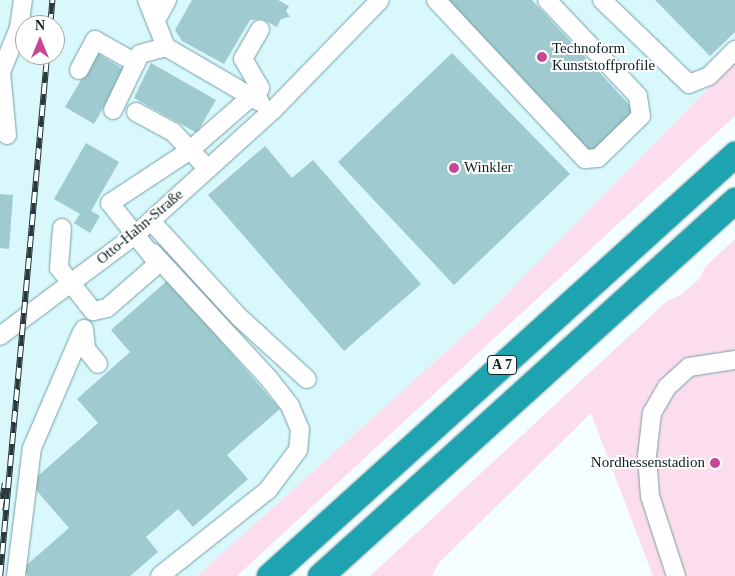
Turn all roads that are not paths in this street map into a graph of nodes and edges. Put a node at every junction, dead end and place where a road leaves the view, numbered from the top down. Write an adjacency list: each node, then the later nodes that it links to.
1 (23, 0): 18 (street)
2 (148, 0): 8 (street)
3 (167, 0): 8 (street)
4 (380, 0): 16 (street, Otto-Hahn-Straße)
5 (436, 0): 6 (street)
6 (547, 0)
7 (602, 0): 11 (street)
8 (156, 20): 10 (street)
9 (260, 30): 14 (street)
10 (166, 47): 12 (street); 14 (street)
11 (735, 50)
12 (136, 63): 13 (street); 15 (street)
13 (79, 70)
14 (253, 98): 16 (street); 19 (street)
15 (113, 110)
16 (273, 110): 21 (street, Otto-Hahn-Straße)
17 (136, 112): 19 (street)
18 (7, 135)
19 (189, 151): 21 (street); 25 (street)
20 (735, 154): 38 (highway, A 7)
21 (208, 169): 23 (street, Otto-Hahn-Straße)
22 (735, 200): 39 (highway, A 7)
23 (151, 221): 25 (street, Otto-Hahn-Straße); 29 (street)
24 (62, 228): 27 (street)
25 (135, 235): 26 (street); 27 (street, Otto-Hahn-Straße)
26 (153, 253): 28 (street); 31 (street)
27 (70, 284): 28 (street); 32 (street, Otto-Hahn-Straße)
28 (93, 311): 30 (street)
29 (239, 317): 31 (street); 35 (street)
30 (82, 332): 34 (street); 36 (street)
31 (224, 332): 37 (street)
32 (0, 336)
33 (735, 360): 40 (street)
34 (98, 364)
35 (307, 380)
36 (16, 576)
37 (160, 576)
38 (269, 576)
39 (320, 576)
40 (676, 576)

